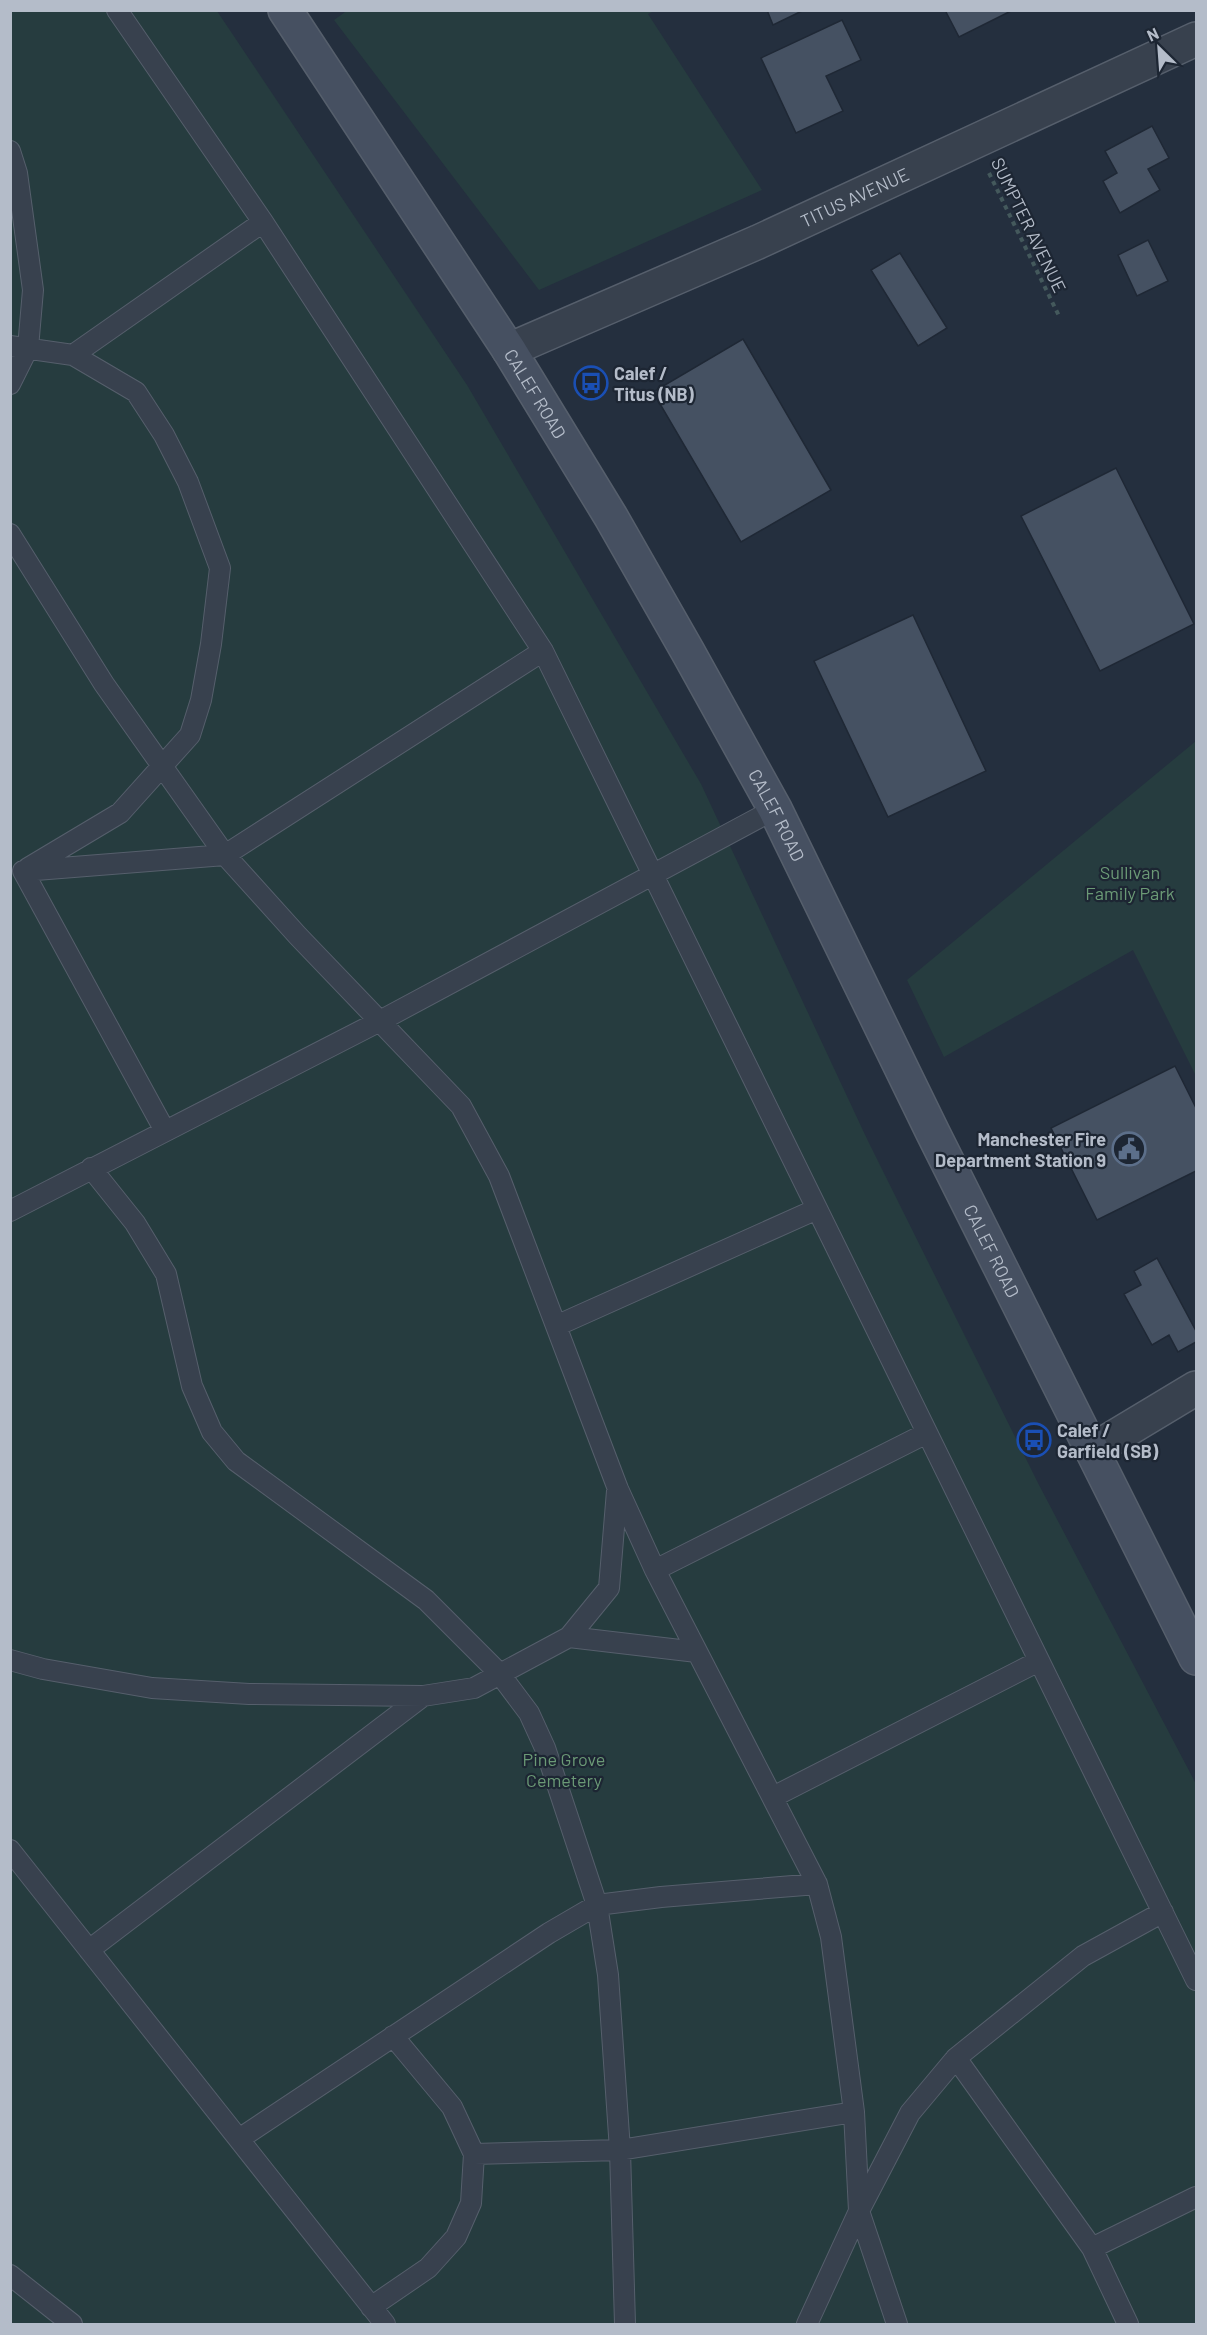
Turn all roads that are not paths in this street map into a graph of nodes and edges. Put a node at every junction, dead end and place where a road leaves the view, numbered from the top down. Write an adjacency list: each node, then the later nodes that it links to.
1 (117, 10): 5 (lane)
2 (285, 10): 7 (main road, CALEF ROAD)
3 (1197, 39): 7 (street, TITUS AVENUE)
4 (10, 151): 6 (lane)
5 (263, 222): 8 (lane); 11 (lane)
6 (19, 347): 8 (lane); 9 (lane)
7 (509, 350): 13 (main road, CALEF ROAD)
8 (73, 355): 12 (lane)
9 (10, 384)
10 (10, 534): 12 (lane)
11 (543, 651): 14 (lane); 16 (lane)
12 (161, 765): 14 (lane); 15 (lane)
13 (775, 809): 16 (lane); 25 (main road, CALEF ROAD)
14 (225, 855): 15 (lane); 17 (lane)
15 (17, 874): 18 (lane)
16 (652, 874): 17 (lane); 20 (lane)
17 (380, 1021): 18 (lane); 22 (lane)
18 (165, 1131): 19 (lane)
19 (91, 1168): 21 (lane); 33 (lane)
20 (817, 1209): 22 (lane); 24 (lane)
21 (10, 1211)
22 (556, 1326): 26 (lane)
23 (1197, 1388): 25 (street)
24 (927, 1433): 27 (lane); 32 (lane)
25 (1093, 1450): 30 (main road, CALEF ROAD)
26 (618, 1489): 27 (lane); 28 (lane)
27 (655, 1570): 29 (lane)
28 (569, 1637): 29 (lane); 33 (lane)
29 (698, 1652): 35 (lane)
30 (1197, 1658)
31 (10, 1660): 34 (lane)
32 (1040, 1661): 35 (lane); 39 (lane)
33 (499, 1673): 34 (lane); 38 (lane)
34 (423, 1696): 40 (lane)
35 (773, 1797): 37 (lane)
36 (10, 1850): 40 (lane)
37 (817, 1884): 38 (lane); 44 (lane)
38 (597, 1905): 42 (lane); 46 (lane)
39 (1163, 1912): 41 (lane); 43 (lane)
40 (89, 1950): 45 (lane)
41 (1197, 1980)
42 (393, 2036): 45 (lane); 47 (lane)
43 (956, 2058): 49 (lane); 50 (lane)
44 (854, 2112): 46 (lane); 49 (lane)
45 (239, 2139): 52 (lane)
46 (620, 2150): 47 (lane); 55 (lane)
47 (474, 2154): 52 (lane)
48 (1197, 2197): 50 (lane)
49 (859, 2211): 56 (lane); 57 (lane)
50 (1092, 2248): 58 (lane)
51 (10, 2275): 53 (lane)
52 (371, 2307): 54 (lane)
53 (72, 2325)
54 (385, 2325)
55 (625, 2325)
56 (807, 2325)
57 (897, 2325)
58 (1128, 2325)

